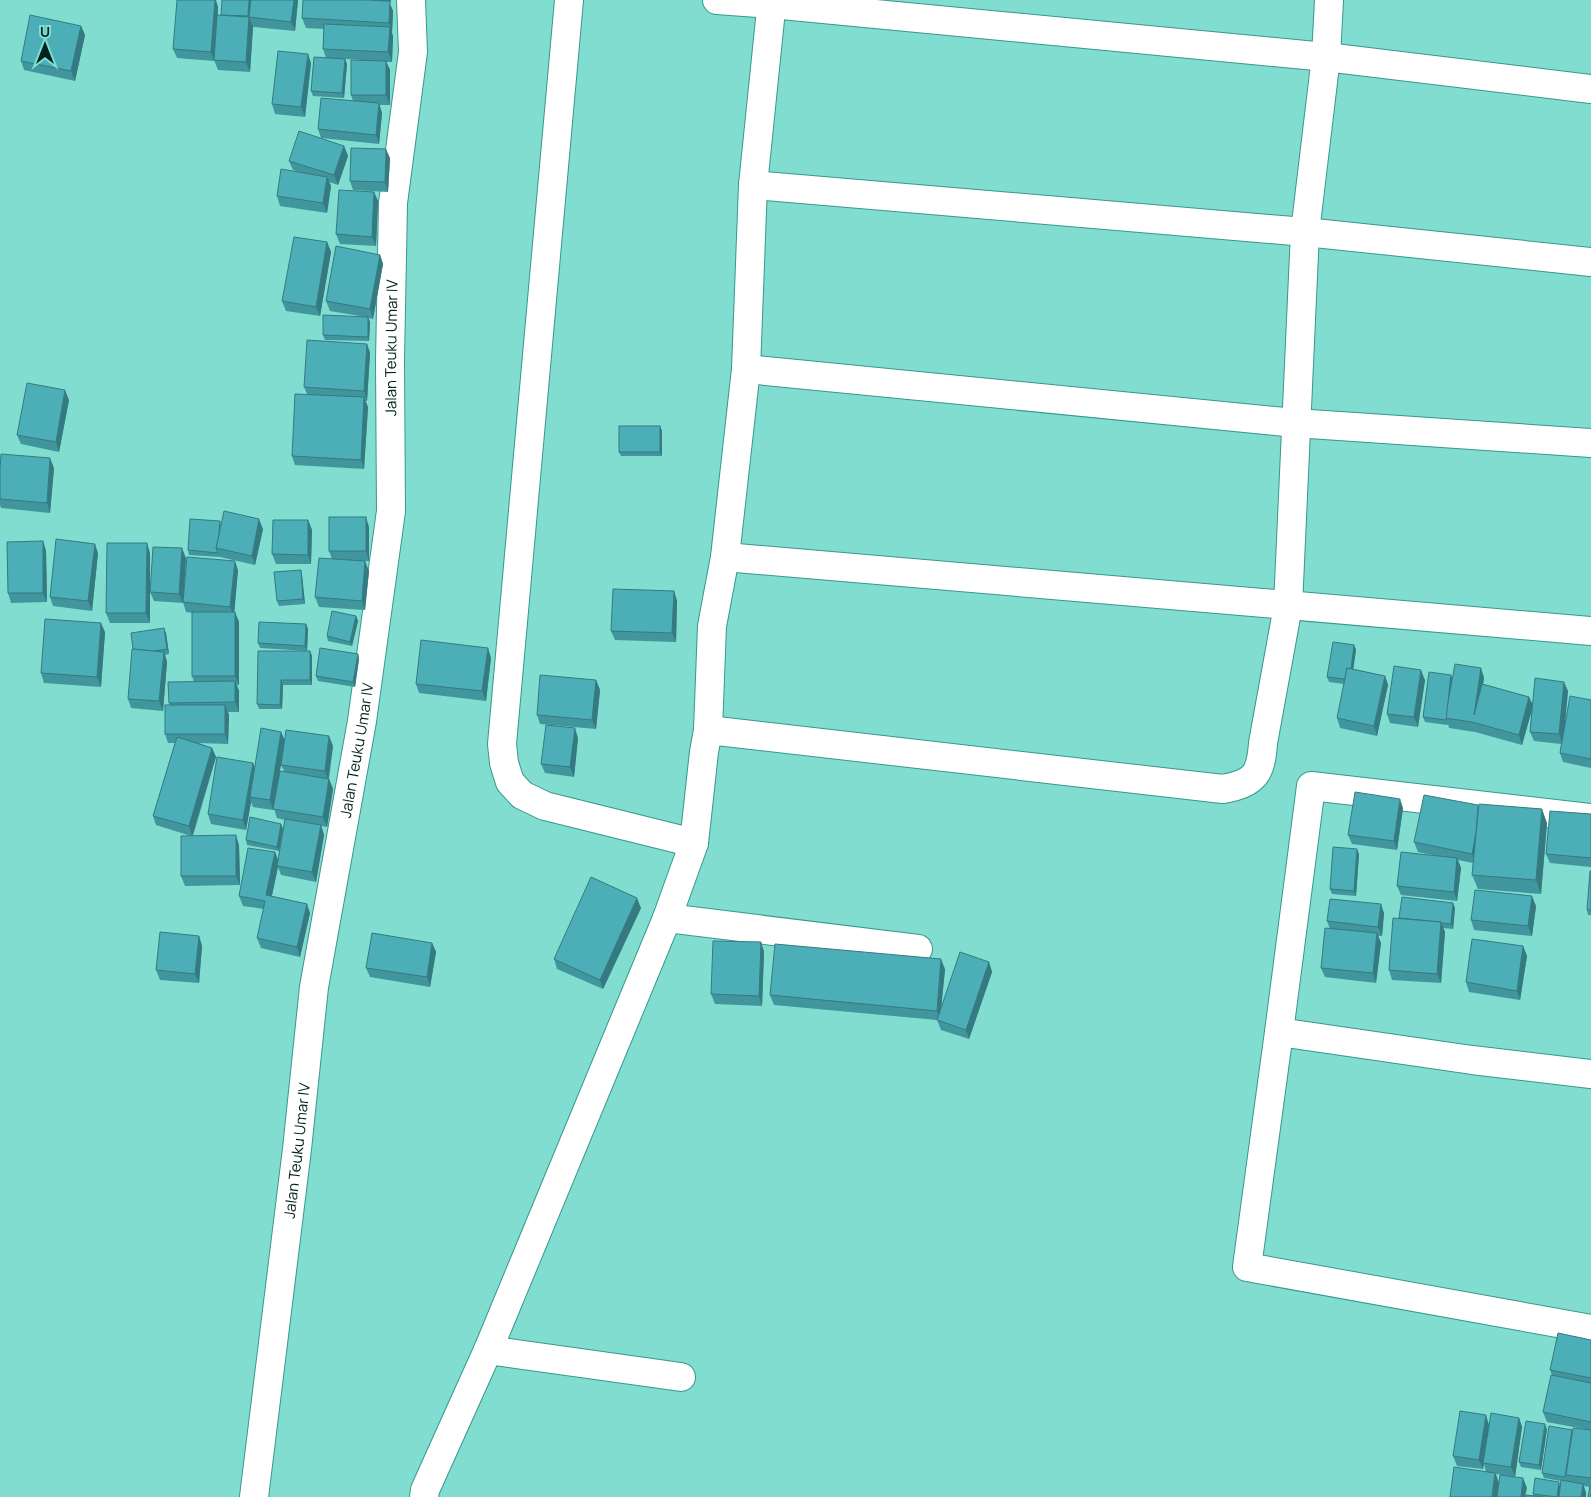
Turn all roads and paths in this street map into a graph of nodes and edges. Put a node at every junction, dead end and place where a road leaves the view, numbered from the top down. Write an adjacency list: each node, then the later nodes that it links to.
1 (410, 0): 27 (street, Jalan Teuku Umar IV)
2 (569, 0): 19 (street)
3 (717, 0): 5 (street)
4 (1329, 0): 6 (street)
5 (771, 2): 6 (street); 8 (street)
6 (1326, 57): 7 (street); 9 (street)
7 (1591, 89)
8 (753, 185): 9 (street); 11 (street)
9 (1305, 232): 10 (street); 12 (street)
10 (1591, 262)
11 (746, 369): 12 (street); 14 (street)
12 (1296, 423): 13 (street); 15 (street)
13 (1591, 443)
14 (725, 557): 15 (street); 17 (street)
15 (1288, 606): 16 (street); 17 (street)
16 (1591, 631)
17 (708, 730): 19 (street)
18 (1591, 818): 22 (street)
19 (694, 843): 20 (street)
20 (668, 918): 21 (street); 25 (street)
21 (918, 949)
22 (1279, 1032): 23 (street); 24 (street)
23 (1591, 1074)
24 (1591, 1329)
25 (488, 1350): 26 (street); 28 (street)
26 (681, 1377)
27 (254, 1497)
28 (424, 1497)

